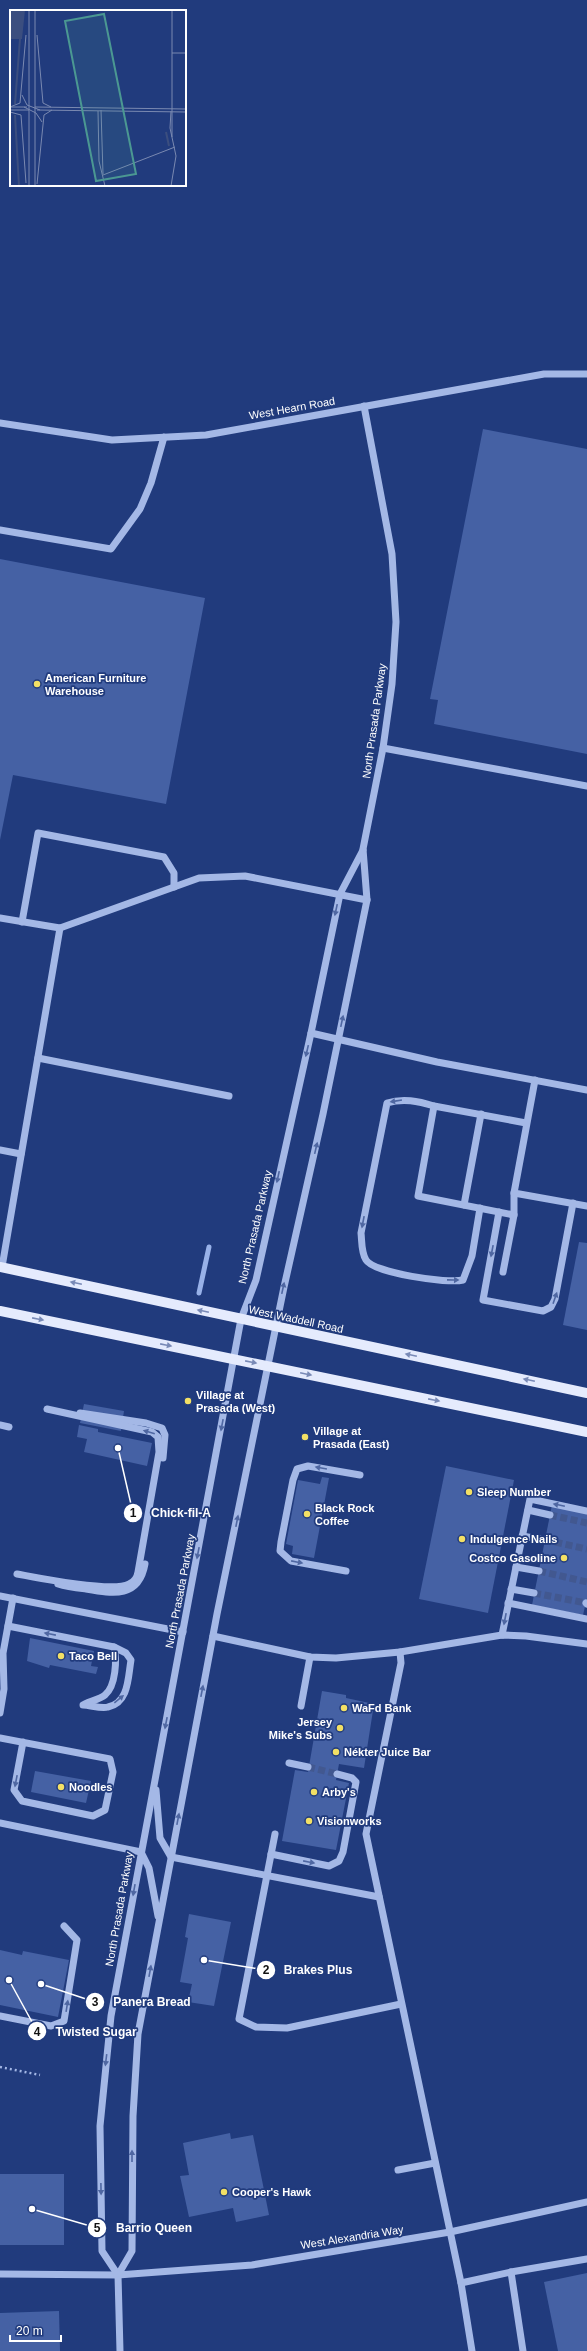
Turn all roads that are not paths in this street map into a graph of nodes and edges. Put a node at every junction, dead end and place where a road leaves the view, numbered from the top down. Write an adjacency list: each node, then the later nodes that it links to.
1 (587, 374): 2 (street, West Hearn Road)
2 (364, 406): 4 (street, West Hearn Road); 6 (street, North Prasada Parkway)
3 (0, 424): 4 (street, West Hearn Road)
4 (164, 437): 5 (street)
5 (0, 530)
6 (383, 748): 7 (street); 8 (street, North Prasada Parkway)
7 (587, 786)
8 (363, 849): 10 (street, North Prasada Parkway); 11 (street, North Prasada Parkway)
9 (174, 887): 10 (street); 13 (street); 14 (street)
10 (340, 894): 11 (street); 15 (street, North Prasada Parkway, one-way to 15)
11 (367, 900): 16 (street, North Prasada Parkway, one-way to 11)
12 (0, 918): 13 (street)
13 (22, 922): 14 (street)
14 (60, 928): 17 (street)
15 (311, 1033): 16 (street); 36 (street, North Prasada Parkway, one-way to 36)
16 (338, 1040): 18 (street); 37 (street, North Prasada Parkway, one-way to 16)
17 (38, 1058): 20 (street); 25 (street)
18 (535, 1080): 19 (street); 23 (street)
19 (587, 1090)
20 (229, 1096)
21 (434, 1106): 22 (street); 28 (street); 30 (street, one-way to 30)
22 (481, 1114): 23 (street); 28 (street)
23 (526, 1123): 26 (street)
24 (0, 1150): 25 (street)
25 (21, 1154): 33 (street)
26 (514, 1193): 27 (street); 32 (street)
27 (573, 1204): 29 (street); 31 (street, one-way to 27)
28 (464, 1205): 30 (street)
29 (587, 1206)
30 (480, 1208): 31 (street)
31 (499, 1212): 32 (street)
32 (514, 1215): 34 (street)
33 (1, 1267): 36 (main road, West Waddell Road, one-way to 33)
34 (503, 1272)
35 (0, 1311): 38 (main road, one-way to 38)
36 (241, 1320): 37 (main road, West Waddell Road); 38 (street, North Prasada Parkway)
37 (276, 1327): 39 (street, North Prasada Parkway); 40 (main road, West Waddell Road, one-way to 37)
38 (234, 1359): 39 (main road, one-way to 39); 62 (street, North Prasada Parkway, one-way to 62)
39 (268, 1366): 44 (main road, one-way to 44); 64 (street, North Prasada Parkway, one-way to 39)
40 (587, 1393)
41 (47, 1409): 54 (street, one-way to 41)
42 (0, 1425): 43 (street)
43 (9, 1427)
44 (587, 1432)
45 (360, 1475): 52 (street, one-way to 52)
46 (528, 1510): 47 (street, one-way to 46); 48 (street); 49 (street)
47 (587, 1511)
48 (550, 1515)
49 (522, 1536): 50 (street); 51 (street)
50 (545, 1540)
51 (516, 1567): 53 (street); 55 (street)
52 (346, 1571)
53 (539, 1572)
54 (18, 1574)
55 (512, 1588): 56 (street); 59 (street)
56 (534, 1593)
57 (0, 1596): 58 (street)
58 (12, 1598): 61 (street); 62 (street)
59 (508, 1603): 60 (street); 63 (street, one-way to 63)
60 (587, 1619)
61 (8, 1626): 66 (street, one-way to 61); 70 (street)
62 (183, 1632): 76 (street, North Prasada Parkway, one-way to 76)
63 (502, 1635): 65 (street); 67 (street)
64 (214, 1636): 68 (street); 81 (street, North Prasada Parkway, one-way to 64)
65 (587, 1644)
66 (114, 1647): 66 (street, one-way to 66)
67 (400, 1652): 68 (street); 83 (street)
68 (310, 1657): 69 (street)
69 (301, 1706)
70 (0, 1713)
71 (0, 1738): 72 (street)
72 (23, 1742): 72 (street, one-way to 72)
73 (289, 1763): 74 (street)
74 (308, 1766)
75 (338, 1774): 80 (street, one-way to 75)
76 (155, 1782): 79 (street, North Prasada Parkway); 81 (street)
77 (0, 1823): 79 (street)
78 (275, 1834): 80 (street)
79 (141, 1852): 84 (street); 95 (street, North Prasada Parkway, one-way to 95)
80 (271, 1854): 82 (street)
81 (171, 1857): 82 (street); 84 (street, North Prasada Parkway)
82 (266, 1877): 83 (street); 86 (street)
83 (379, 1897): 86 (street)
84 (159, 1922): 95 (street, North Prasada Parkway, one-way to 84)
85 (64, 1926): 87 (street, one-way to 85)
86 (401, 2004): 88 (street)
87 (0, 2016)
88 (434, 2163): 89 (street); 91 (street)
89 (398, 2170)
90 (587, 2202): 91 (street, West Alexandria Way)
91 (450, 2232): 95 (street, West Alexandria Way); 96 (street)
92 (587, 2259): 93 (street)
93 (511, 2272): 96 (street); 99 (street)
94 (0, 2274): 95 (street, West Alexandria Way)
95 (118, 2275): 97 (street)
96 (461, 2283): 98 (street)
97 (120, 2351)
98 (472, 2351)
99 (523, 2351)

